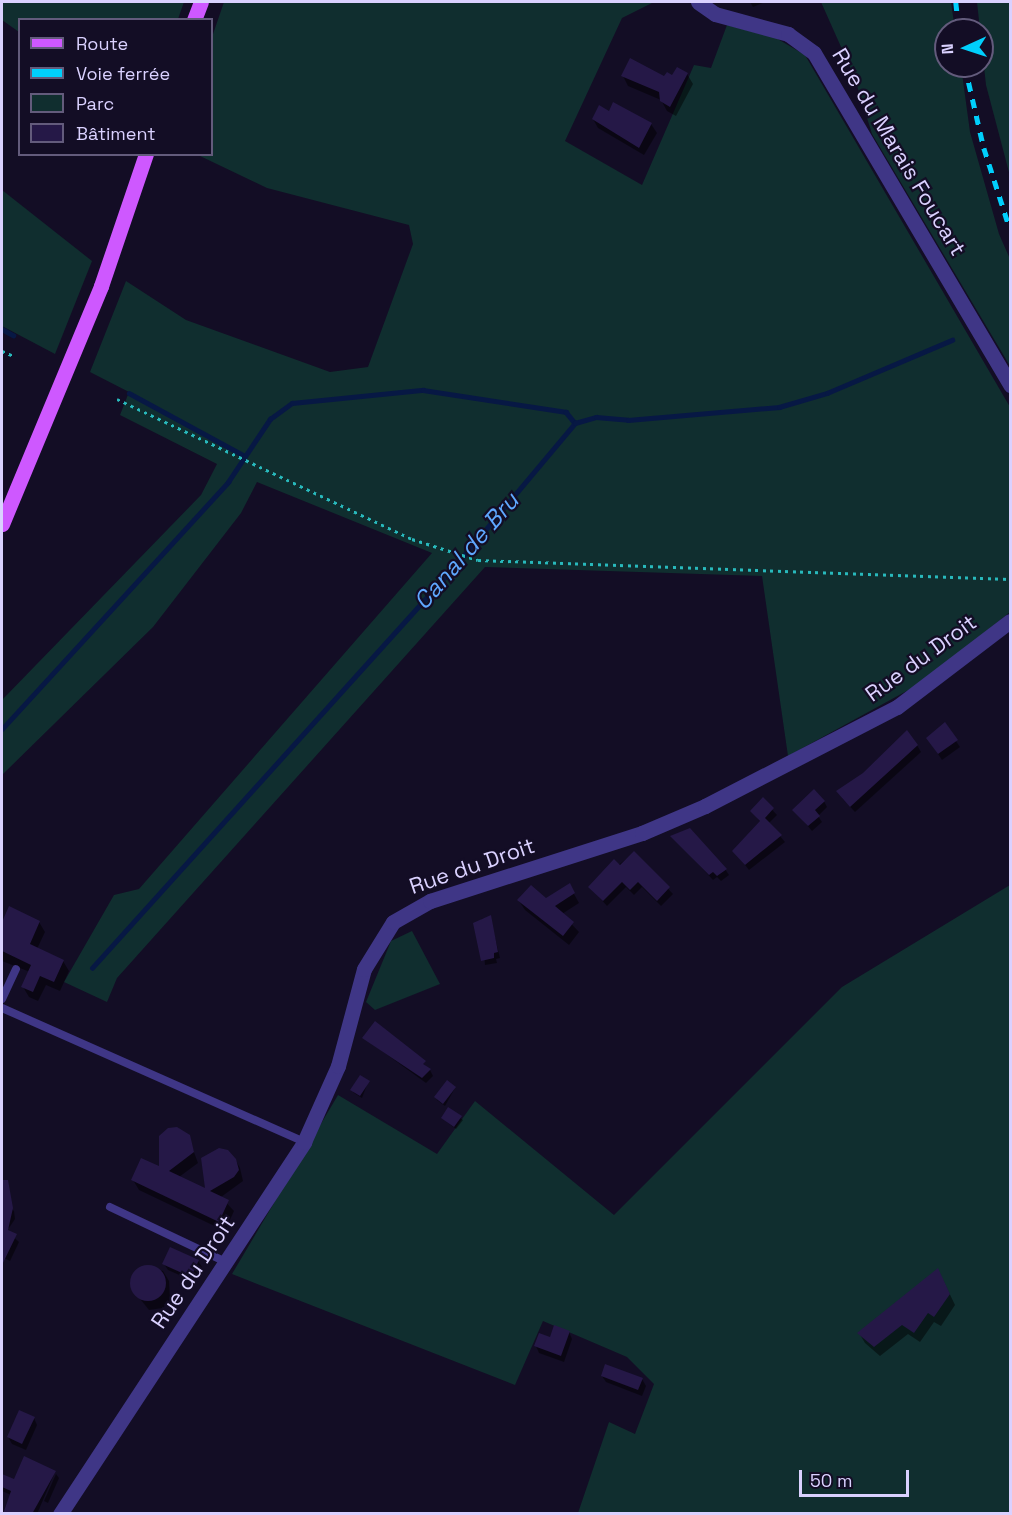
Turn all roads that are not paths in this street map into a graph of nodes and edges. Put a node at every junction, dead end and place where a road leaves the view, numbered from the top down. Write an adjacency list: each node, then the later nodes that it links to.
1 (201, 2): 3 (main road)
2 (698, 2): 5 (street, Rue du Marais Foucart)
3 (195, 18)
4 (145, 156): 6 (main road)
5 (1011, 385)
6 (2, 525)
7 (1011, 621): 11 (street, Rue du Droit)
8 (16, 969): 9 (lane)
9 (2, 999)
10 (2, 1008): 11 (lane)
11 (304, 1143): 13 (street, Rue du Droit)
12 (111, 1207): 13 (lane)
13 (226, 1262): 14 (street, Rue du Droit)
14 (60, 1514)

